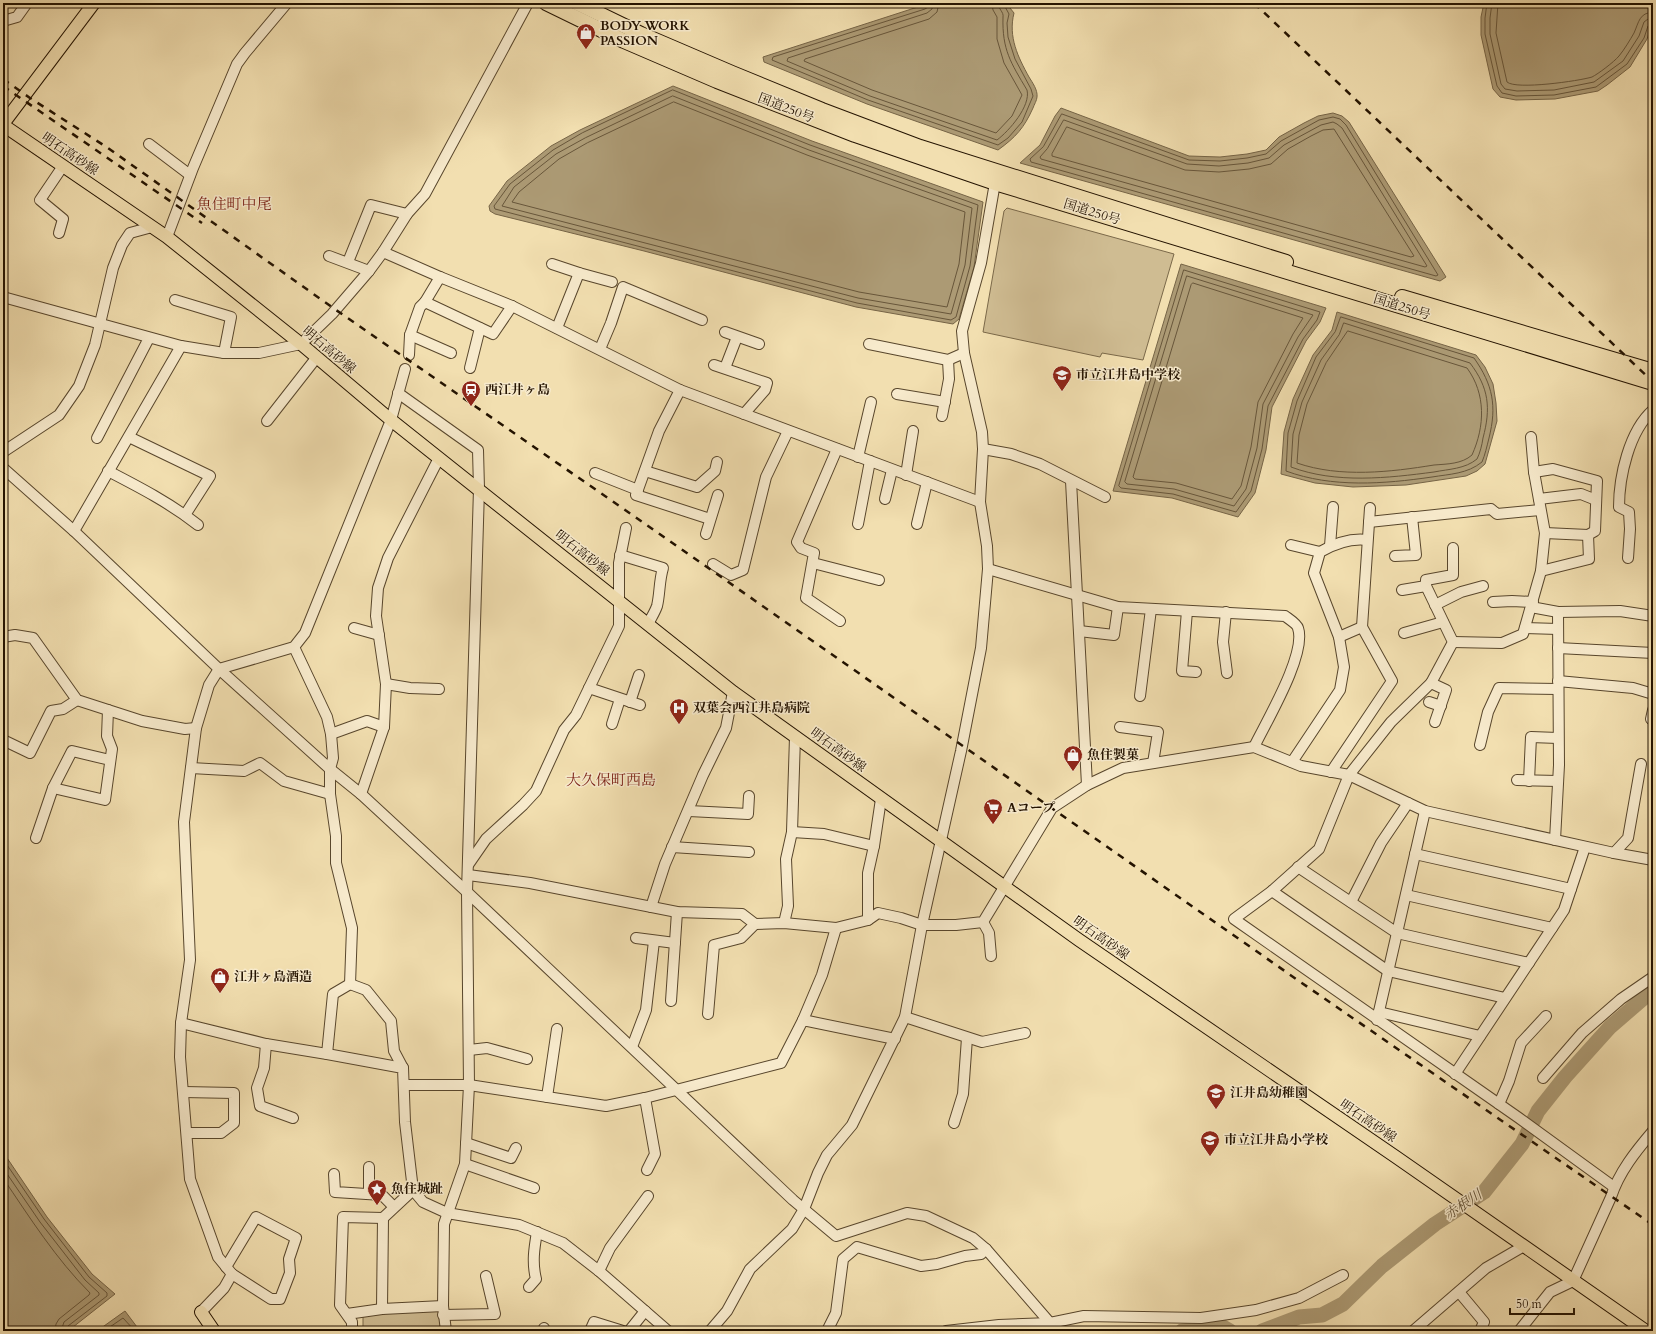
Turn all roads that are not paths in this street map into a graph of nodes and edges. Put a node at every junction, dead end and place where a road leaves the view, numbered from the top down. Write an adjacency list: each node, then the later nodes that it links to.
1 (27, 3): 7 (street)
2 (94, 3): 8 (main road)
3 (287, 3): 11 (street)
4 (528, 3): 13 (street)
5 (546, 3): 12 (highway, 国道250号)
6 (577, 3): 12 (highway, 国道250号)
7 (3, 21)
8 (3, 124): 10 (main road, 明石高砂線)
9 (149, 144): 11 (street)
10 (63, 166): 14 (main road, 明石高砂線); 15 (street)
11 (190, 175): 16 (street)
12 (996, 177): 44 (street); 52 (highway, 国道250号); 53 (highway, 国道250号)
13 (407, 214): 17 (street); 19 (street)
14 (152, 227): 16 (main road, 明石高砂線); 30 (street)
15 (59, 233)
16 (167, 238): 37 (main road, 明石高砂線)
17 (384, 252): 21 (street); 23 (street)
18 (329, 256): 19 (street)
19 (348, 262): 21 (street)
20 (552, 264): 22 (street)
21 (369, 271): 37 (street)
22 (579, 273): 24 (street); 32 (street)
23 (440, 277): 27 (street); 28 (street)
24 (612, 282)
25 (3, 297): 30 (street)
26 (175, 300): 42 (street)
27 (425, 302): 31 (street); 34 (street)
28 (512, 306): 31 (street); 32 (street)
29 (702, 320): 41 (street)
30 (100, 324): 36 (street); 71 (street)
31 (480, 328): 49 (street)
32 (557, 328): 41 (street)
33 (725, 332): 35 (street)
34 (410, 335): 43 (street); 45 (street)
35 (737, 337): 38 (street); 50 (street)
36 (149, 338): 40 (street); 68 (street)
37 (301, 344): 42 (street); 46 (main road, 明石高砂線)
38 (759, 344)
39 (869, 344): 47 (street)
40 (181, 346): 42 (street); 66 (street)
41 (600, 349): 54 (street)
42 (224, 353)
43 (451, 353)
44 (964, 353): 47 (street); 70 (street)
45 (409, 355)
46 (317, 357): 62 (street); 63 (main road, 明石高砂線)
47 (948, 360): 58 (street)
48 (714, 365): 50 (street)
49 (470, 368)
50 (725, 368): 60 (street)
51 (405, 369): 55 (street)
52 (1653, 371)
53 (1653, 383)
54 (680, 390): 60 (street); 79 (street)
55 (398, 392): 63 (street); 85 (street)
56 (897, 394): 58 (street)
57 (871, 402): 72 (street)
58 (945, 402): 61 (street)
59 (1653, 410): 114 (street)
60 (744, 414): 64 (street)
61 (942, 416)
62 (267, 420)
63 (391, 420): 73 (main road, 明石高砂線); 147 (street)
64 (788, 431): 69 (street); 116 (street)
65 (913, 431): 82 (street)
66 (129, 437): 78 (street); 95 (street)
67 (1531, 437): 80 (street)
68 (97, 438)
69 (837, 449): 72 (street); 115 (street)
70 (983, 449): 83 (street); 91 (street)
71 (3, 452)
72 (858, 457): 74 (street)
73 (439, 458): 85 (main road, 明石高砂線); 143 (street)
74 (870, 461): 77 (street); 99 (street)
75 (717, 462): 79 (street)
76 (3, 468): 103 (street)
77 (892, 470): 82 (street); 89 (street)
78 (108, 471): 95 (street); 103 (street)
79 (644, 471): 86 (street)
80 (1534, 472): 90 (street); 92 (street)
81 (595, 473): 86 (street)
82 (906, 475): 84 (street)
83 (1071, 481): 88 (street); 123 (street)
84 (927, 482): 91 (street); 100 (street)
85 (479, 489): 124 (main road, 明石高砂線); 210 (street)
86 (638, 490): 97 (street)
87 (718, 495): 97 (street)
88 (1105, 497)
89 (885, 498)
90 (1596, 500): 92 (street); 106 (street)
91 (980, 502): 117 (street)
92 (1539, 504): 96 (street); 105 (street)
93 (1333, 507): 109 (street)
94 (1370, 508): 98 (street)
95 (185, 515): 101 (street)
96 (1412, 517): 98 (street); 113 (street)
97 (710, 519): 104 (street)
98 (1369, 522): 107 (street)
99 (858, 524)
100 (918, 524)
101 (198, 525)
102 (626, 528): 112 (street)
103 (74, 531): 150 (street)
104 (706, 534)
105 (1545, 534): 106 (street); 118 (street)
106 (1588, 535): 118 (street)
107 (1367, 540): 109 (street); 137 (street)
108 (1291, 545): 111 (street)
109 (1330, 546): 111 (street)
110 (1453, 548): 120 (street)
111 (1320, 552): 145 (street)
112 (620, 555): 124 (street); 136 (street)
113 (1395, 556)
114 (1628, 558)
115 (813, 563): 119 (street); 134 (street)
116 (713, 564)
117 (988, 569): 123 (street); 201 (street)
118 (1541, 571): 127 (street)
119 (879, 580)
120 (1426, 586): 122 (street); 126 (street)
121 (1483, 586): 126 (street)
122 (1402, 590)
123 (1076, 594): 128 (street); 141 (street)
124 (619, 600): 136 (main road, 明石高砂線); 157 (street)
125 (1493, 602): 127 (street)
126 (1435, 605): 135 (street)
127 (1532, 605): 132 (street); 139 (street)
128 (1118, 607): 129 (street); 141 (street)
129 (1151, 609): 130 (street); 161 (street)
130 (1187, 611): 131 (street); 151 (street)
131 (1226, 612): 152 (street); 177 (street)
132 (1558, 612): 133 (street); 140 (street)
133 (1653, 616)
134 (840, 621)
135 (1443, 622): 142 (street); 146 (street)
136 (648, 624): 159 (main road, 明石高砂線)
137 (1362, 627): 145 (street); 184 (street)
138 (354, 628): 143 (street)
139 (1525, 628): 140 (street); 146 (street)
140 (1558, 629): 148 (street)
141 (1079, 631): 189 (street)
142 (1404, 633)
143 (378, 636): 155 (street)
144 (3, 637): 163 (street)
145 (1338, 637): 179 (street)
146 (1453, 642): 154 (street)
147 (294, 647): 150 (street); 172 (street)
148 (1558, 648): 149 (street); 156 (street)
149 (1653, 653)
150 (219, 669): 171 (street); 183 (street)
151 (1196, 672)
152 (1227, 673)
153 (639, 675): 162 (street)
154 (1431, 683): 165 (street); 185 (street)
155 (386, 684): 158 (street); 169 (street)
156 (1558, 685): 160 (street); 174 (street); 176 (street)
157 (589, 688): 162 (street); 210 (street)
158 (438, 689)
159 (733, 692): 173 (main road, 明石高砂線); 196 (street)
160 (1653, 694)
161 (1140, 696)
162 (620, 699): 168 (street)
163 (77, 700): 166 (street); 175 (street)
164 (1429, 702): 165 (street)
165 (1441, 706): 167 (street)
166 (108, 710): 171 (street); 178 (street)
167 (1435, 722)
168 (612, 724)
169 (384, 727): 172 (street); 192 (street)
170 (1120, 727): 180 (street)
171 (196, 728): 182 (street)
172 (331, 734): 183 (street)
173 (795, 737): 194 (main road, 明石高砂線); 198 (street)
174 (1558, 738): 187 (street); 188 (street)
175 (3, 740)
176 (1480, 745)
177 (1254, 747): 179 (street); 180 (street)
178 (110, 760): 190 (street); 190 (street)
179 (1292, 762): 184 (street)
180 (1153, 763): 189 (street)
181 (1641, 764): 206 (street)
182 (191, 768): 191 (street); 242 (street)
183 (330, 769): 191 (street); 192 (street)
184 (1331, 772): 185 (street)
185 (1348, 776): 195 (street); 209 (street)
186 (1517, 780): 187 (street)
187 (1529, 781): 188 (street)
188 (1558, 781): 200 (street)
189 (1087, 785): 211 (street)
190 (53, 788): 199 (street)
191 (330, 794): 234 (street)
192 (360, 794): 214 (street)
193 (749, 796): 196 (street)
194 (881, 799): 201 (main road, 明石高砂線); 202 (street)
195 (1408, 803): 197 (street); 216 (street)
196 (689, 811): 203 (street)
197 (1425, 811): 200 (street); 207 (street)
198 (792, 832): 202 (street); 220 (street)
199 (36, 838)
200 (1555, 840): 204 (street)
201 (940, 841): 211 (main road, 明石高砂線); 223 (street)
202 (874, 846): 219 (street)
203 (672, 847): 205 (street); 217 (street)
204 (1585, 847): 206 (street); 212 (street)
205 (749, 852)
206 (1614, 853): 208 (street)
207 (1415, 854): 212 (street); 215 (street)
208 (1653, 860)
209 (1298, 867): 213 (street); 216 (street)
210 (468, 870): 214 (street); 217 (street)
211 (1005, 886): 221 (street); 283 (main road, 明石高砂線)
212 (1571, 889): 225 (street)
213 (1272, 891): 232 (street); 238 (street)
214 (467, 892): 249 (street); 250 (street)
215 (1406, 895): 225 (street); 226 (street)
216 (1351, 902): 226 (street)
217 (651, 907): 218 (street)
218 (677, 912): 222 (street); 229 (street)
219 (868, 920): 223 (street); 224 (street)
220 (784, 922): 222 (street); 224 (street)
221 (982, 922): 223 (street); 230 (street)
222 (755, 924): 237 (street)
223 (922, 925): 240 (street)
224 (836, 928): 241 (street)
225 (1552, 928): 231 (street)
226 (1397, 933): 231 (street); 232 (street)
227 (636, 938): 228 (street)
228 (654, 941): 229 (street); 249 (street)
229 (675, 943): 236 (street)
230 (991, 956)
231 (1528, 963): 235 (street)
232 (1388, 971): 235 (street); 238 (street)
233 (1653, 977): 255 (street)
234 (350, 984): 251 (street); 253 (street)
235 (1505, 998): 245 (street)
236 (671, 1001)
237 (708, 1014)
238 (1378, 1016): 245 (street); 254 (street)
239 (1546, 1016): 262 (street)
240 (905, 1017): 246 (street); 247 (street)
241 (803, 1020): 247 (street); 258 (street)
242 (180, 1023): 248 (street); 259 (street)
243 (557, 1029): 260 (street)
244 (1025, 1033): 246 (street)
245 (1480, 1036): 254 (street)
246 (967, 1038): 264 (street)
247 (895, 1039): 279 (street)
248 (266, 1044): 251 (street); 263 (street)
249 (632, 1047): 258 (street)
250 (469, 1050): 252 (street); 257 (street)
251 (327, 1054): 253 (street)
252 (528, 1059)
253 (403, 1068): 256 (street)
254 (1455, 1074): 262 (street)
255 (1543, 1078)
256 (404, 1085): 257 (street); 275 (street)
257 (469, 1085): 260 (street); 267 (street)
258 (677, 1089): 261 (street); 279 (street)
259 (184, 1092): 266 (street); 266 (street)
260 (547, 1097): 261 (street)
261 (646, 1098): 271 (street)
262 (1499, 1104): 273 (street)
263 (293, 1118)
264 (954, 1123)
265 (1653, 1131): 273 (street)
266 (187, 1133): 285 (street)
267 (466, 1143): 268 (street); 269 (street)
268 (516, 1148)
269 (465, 1164): 274 (street); 280 (street)
270 (369, 1167): 276 (street)
271 (648, 1170)
272 (334, 1174): 276 (street)
273 (1614, 1187): 289 (street)
274 (534, 1188)
275 (413, 1190): 278 (street); 280 (street)
276 (369, 1194): 278 (street)
277 (648, 1196): 286 (street)
278 (393, 1206): 281 (street)
279 (804, 1209): 284 (street); 305 (street)
280 (447, 1213): 282 (street); 293 (street)
281 (382, 1218): 292 (street); 296 (street)
282 (537, 1232): 286 (street); 290 (street)
283 (1524, 1246): 289 (main road, 明石高砂線); 291 (street)
284 (986, 1249): 297 (street); 306 (street)
285 (229, 1271): 285 (street); 295 (street)
286 (599, 1271): 294 (street)
287 (1343, 1275): 297 (street)
288 (486, 1276): 293 (street)
289 (1573, 1281): 311 (street); 312 (main road, 明石高砂線)
290 (529, 1287)
291 (1459, 1292): 309 (street); 310 (street)
292 (382, 1309): 293 (street); 296 (street)
293 (443, 1311): 300 (street)
294 (646, 1311): 303 (street); 304 (street)
295 (201, 1312): 298 (main road)
296 (347, 1314): 299 (street)
297 (1050, 1323): 307 (street); 308 (street)
298 (214, 1331)
299 (352, 1331)
300 (446, 1331)
301 (590, 1331): 302 (street)
302 (623, 1331)
303 (629, 1331)
304 (668, 1331)
305 (710, 1331)
306 (827, 1331)
307 (946, 1331)
308 (1057, 1331)
309 (1413, 1331)
310 (1480, 1331)
311 (1519, 1331)
312 (1646, 1331)

